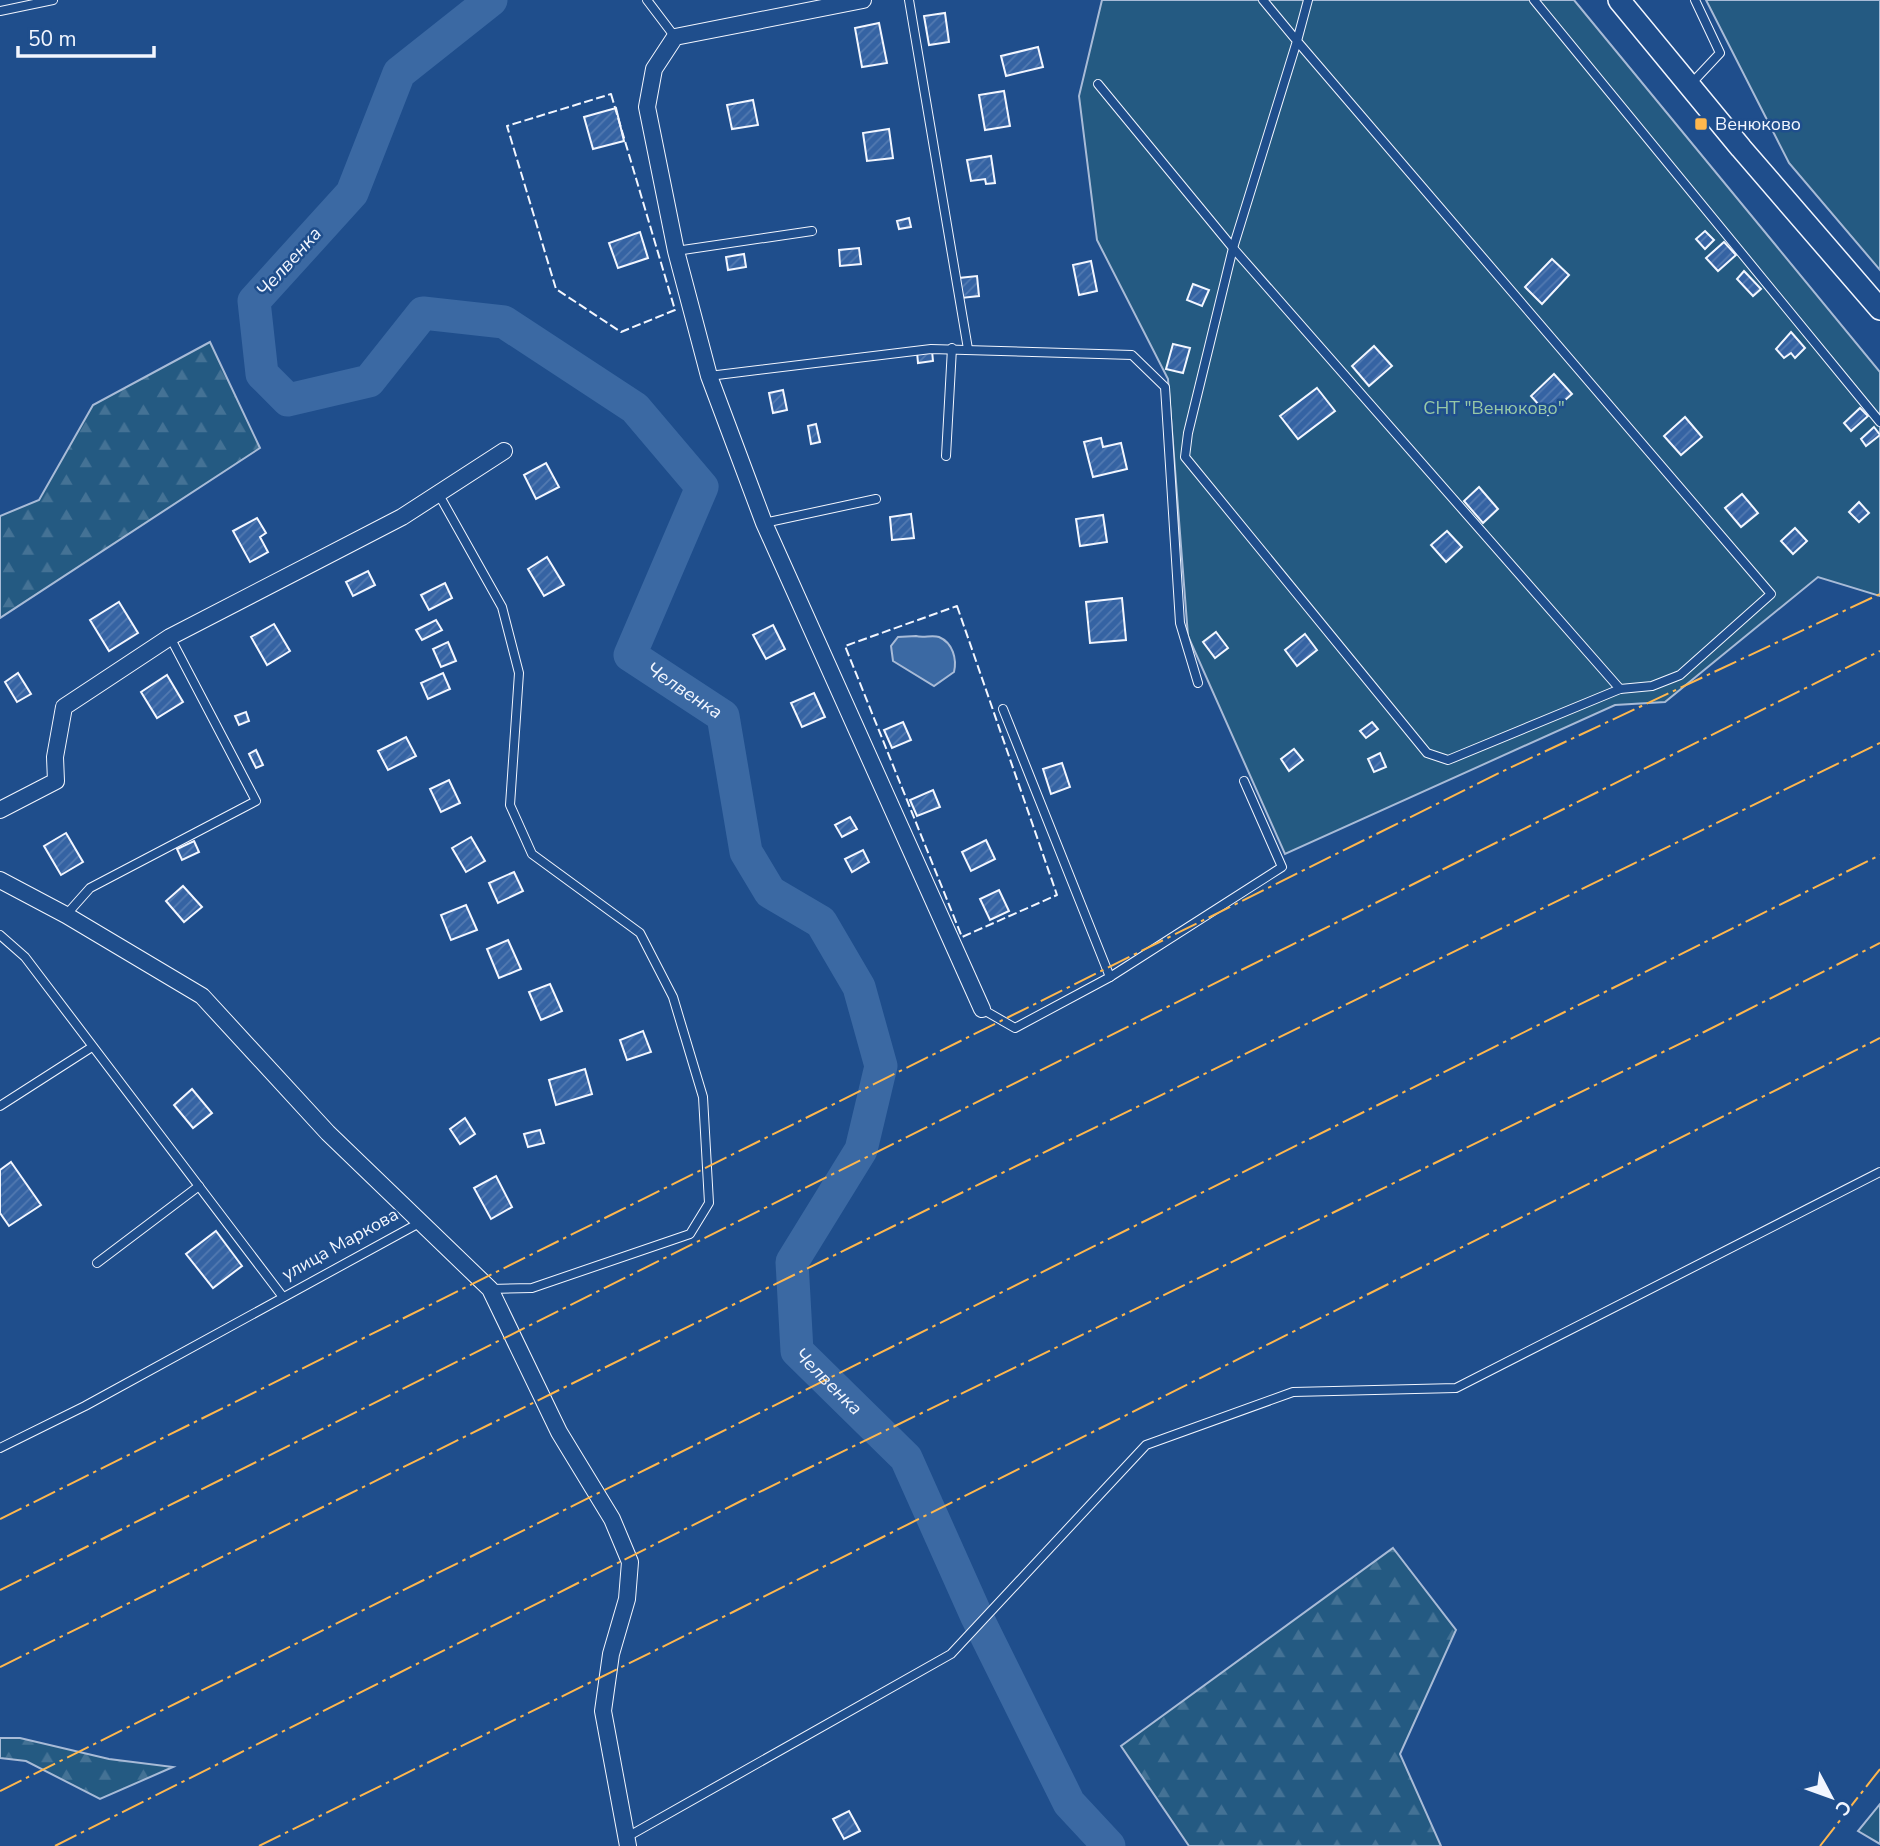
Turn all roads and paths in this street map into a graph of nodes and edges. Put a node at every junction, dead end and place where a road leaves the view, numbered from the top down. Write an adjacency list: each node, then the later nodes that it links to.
1 (53, 0): 10 (lane)
2 (647, 0): 11 (lane)
3 (863, 0): 11 (street)
4 (909, 0): 20 (lane)
5 (1263, 0): 12 (lane)
6 (1308, 0): 12 (lane)
7 (1534, 0): 22 (lane)
8 (1619, 0): 14 (street)
9 (1695, 0): 14 (lane)
10 (0, 11)
11 (675, 37): 17 (street)
12 (1297, 41): 16 (lane); 30 (lane)
13 (1098, 84): 16 (lane)
14 (1690, 85): 18 (street)
15 (812, 231): 17 (lane)
16 (1233, 247): 30 (lane); 30 (lane)
17 (676, 251): 21 (street)
18 (1880, 309)
19 (952, 348): 20 (lane); 21 (lane); 24 (lane)
20 (968, 349): 29 (lane)
21 (709, 376): 27 (street)
22 (1880, 422)
23 (504, 451): 25 (street)
24 (946, 456)
25 (438, 494): 28 (street); 45 (lane)
26 (876, 499): 27 (lane)
27 (764, 523): 38 (street)
28 (170, 637): 33 (street); 35 (lane)
29 (1198, 683)
30 (1620, 689)
31 (1003, 709): 37 (lane)
32 (1244, 780): 37 (lane)
33 (0, 810)
34 (0, 880): 35 (street, улица Маркова)
35 (66, 915): 43 (street, улица Маркова)
36 (0, 935): 39 (lane)
37 (1110, 977): 38 (lane)
38 (982, 1009)
39 (93, 1047): 40 (lane); 42 (lane)
40 (0, 1106)
41 (1880, 1172): 48 (lane)
42 (199, 1186): 44 (lane); 46 (lane)
43 (421, 1222): 45 (street); 46 (lane, улица Маркова)
44 (97, 1263)
45 (490, 1289): 48 (street)
46 (283, 1297): 47 (lane, улица Маркова)
47 (0, 1448)
48 (627, 1841)

